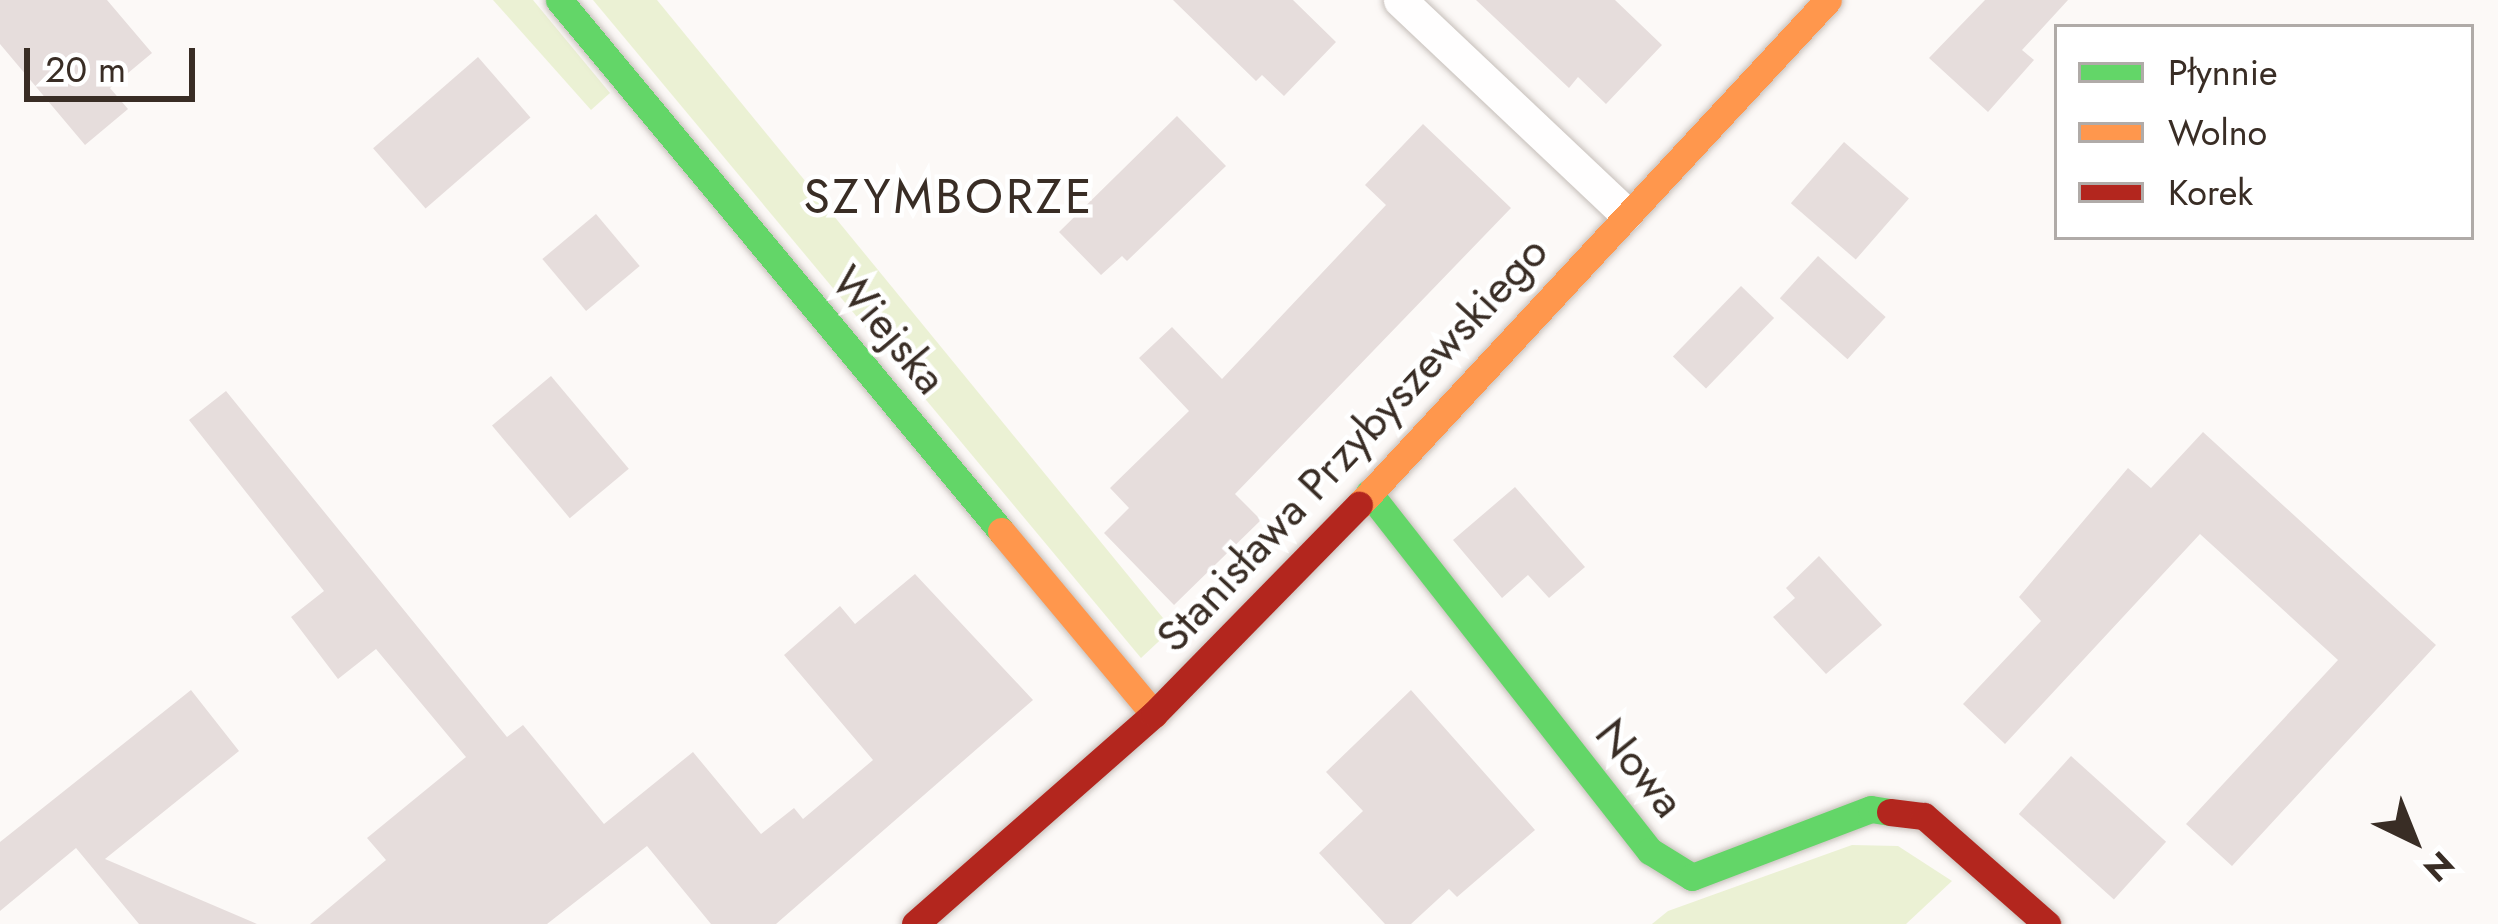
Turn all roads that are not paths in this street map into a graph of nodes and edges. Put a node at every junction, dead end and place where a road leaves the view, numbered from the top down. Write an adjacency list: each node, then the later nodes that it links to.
1 (559, 0): 6 (street, Wiejska)
2 (1400, 0): 4 (lane)
3 (1828, 0): 4 (street, Stanisława Przybyszewskiego)
4 (1626, 214): 5 (street, Stanisława Przybyszewskiego)
5 (1369, 493): 6 (street, Stanisława Przybyszewskiego); 8 (street, Nowa)
6 (1154, 714): 7 (street, Stanisława Przybyszewskiego)
7 (916, 924)
8 (2047, 924)

